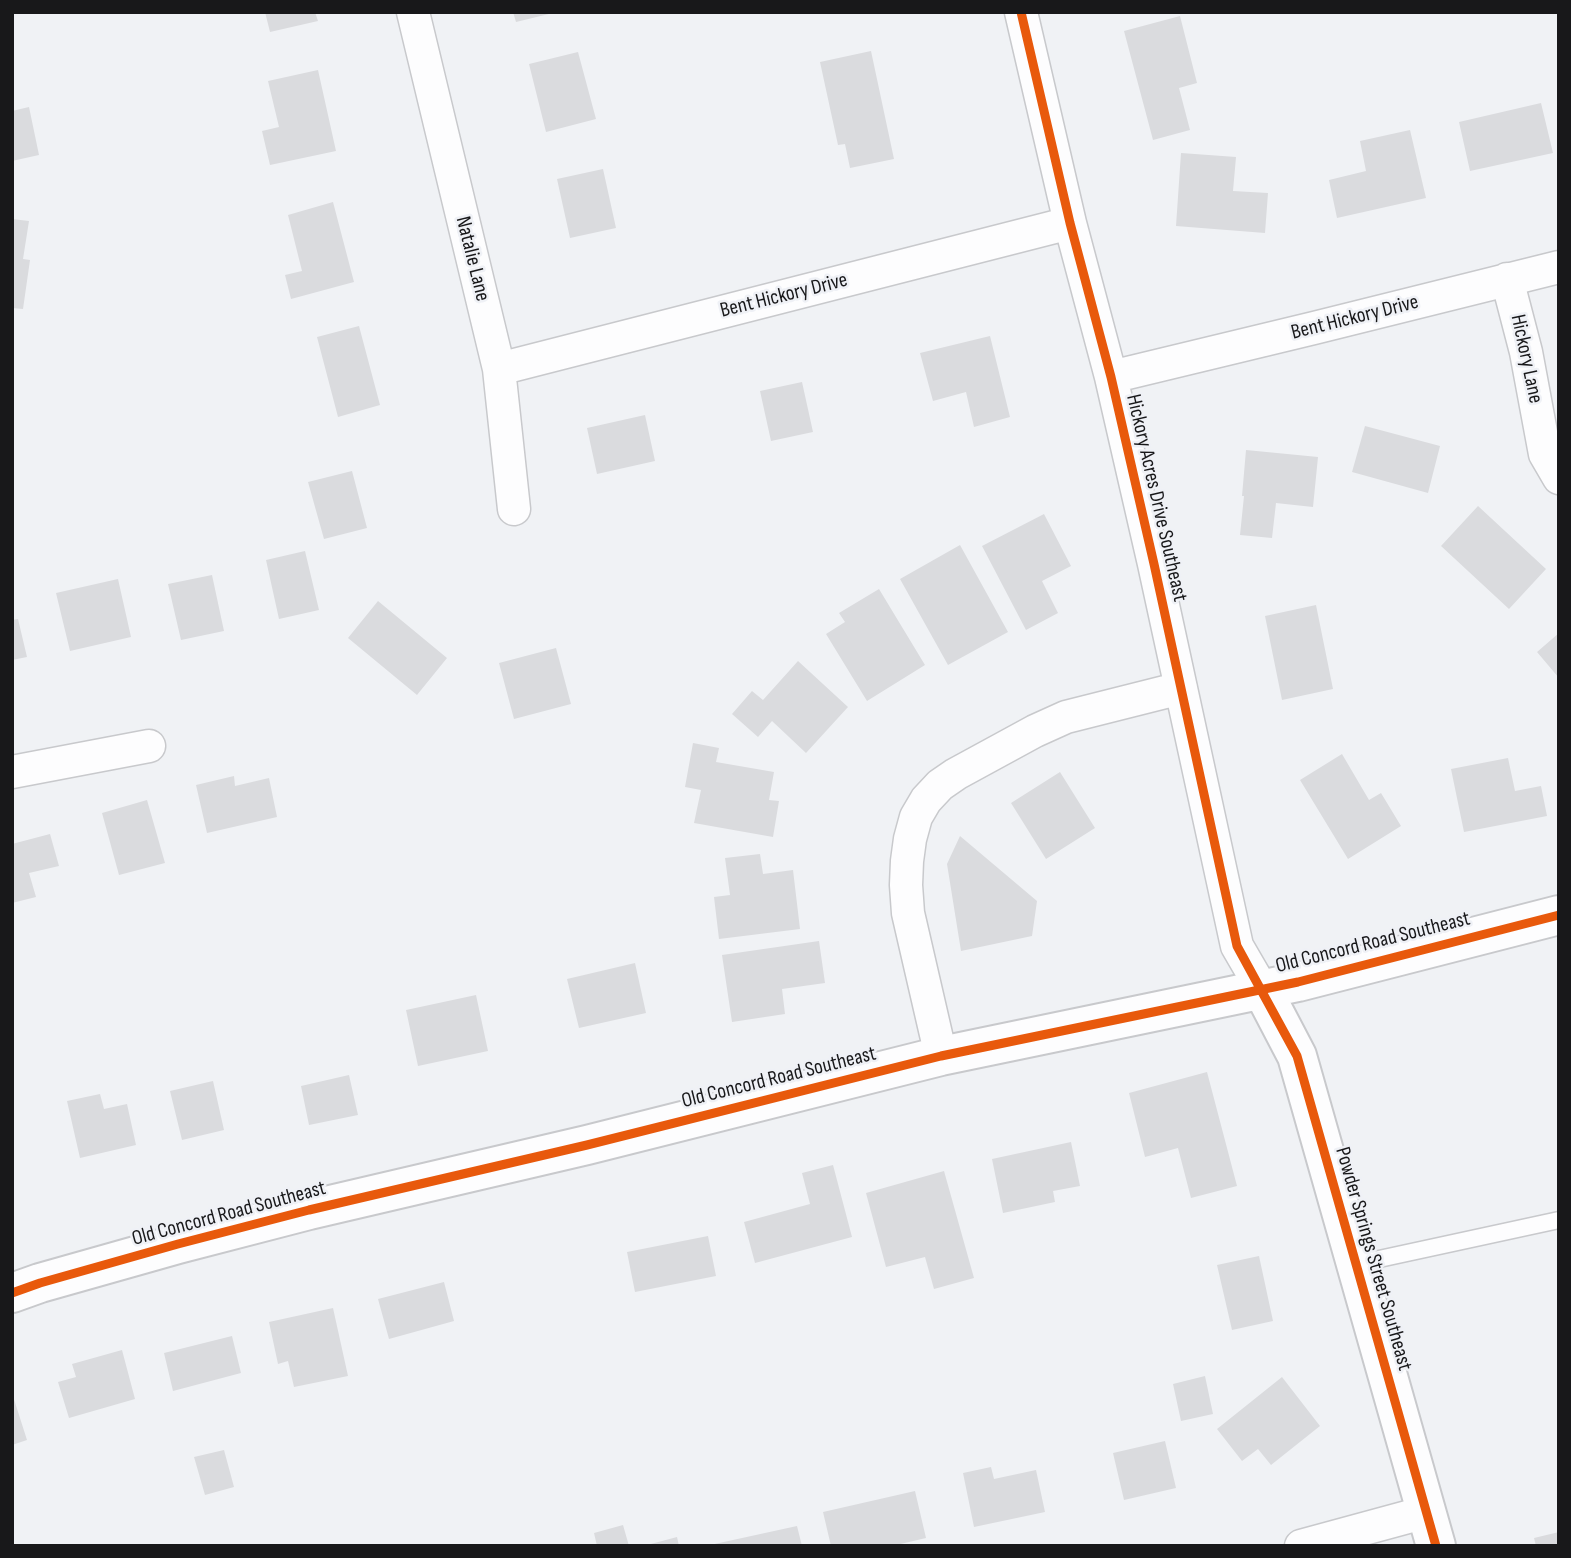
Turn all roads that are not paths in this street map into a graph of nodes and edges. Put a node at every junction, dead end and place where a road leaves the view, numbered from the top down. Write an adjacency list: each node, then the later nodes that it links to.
1 (413, 12): 6 (street, Natalie Lane)
2 (1021, 12): 3 (street, Hickory Acres Drive Southeast)
3 (1070, 223): 6 (street, Bent Hickory Drive); 7 (street, Hickory Acres Drive Southeast)
4 (1559, 267): 5 (street, Bent Hickory Drive)
5 (1507, 279): 7 (street, Bent Hickory Drive); 8 (street, Hickory Lane)
6 (499, 369): 9 (street, Natalie Lane)
7 (1111, 377): 10 (street, Hickory Acres Drive Southeast)
8 (1559, 478)
9 (514, 509)
10 (1181, 688): 14 (street, Hickory Acres Drive Southeast); 15 (street)
11 (149, 746): 12 (street)
12 (12, 772)
13 (1559, 915): 14 (street, Old Concord Road Southeast)
14 (1262, 989): 15 (street, Old Concord Road Southeast); 17 (street, Powder Springs Street Southeast)
15 (941, 1056): 18 (street, Old Concord Road Southeast)
16 (1559, 1220): 17 (lane)
17 (1356, 1264): 19 (street, Powder Springs Street Southeast)
18 (12, 1293)
19 (1431, 1529): 20 (street)
20 (1301, 1546)

